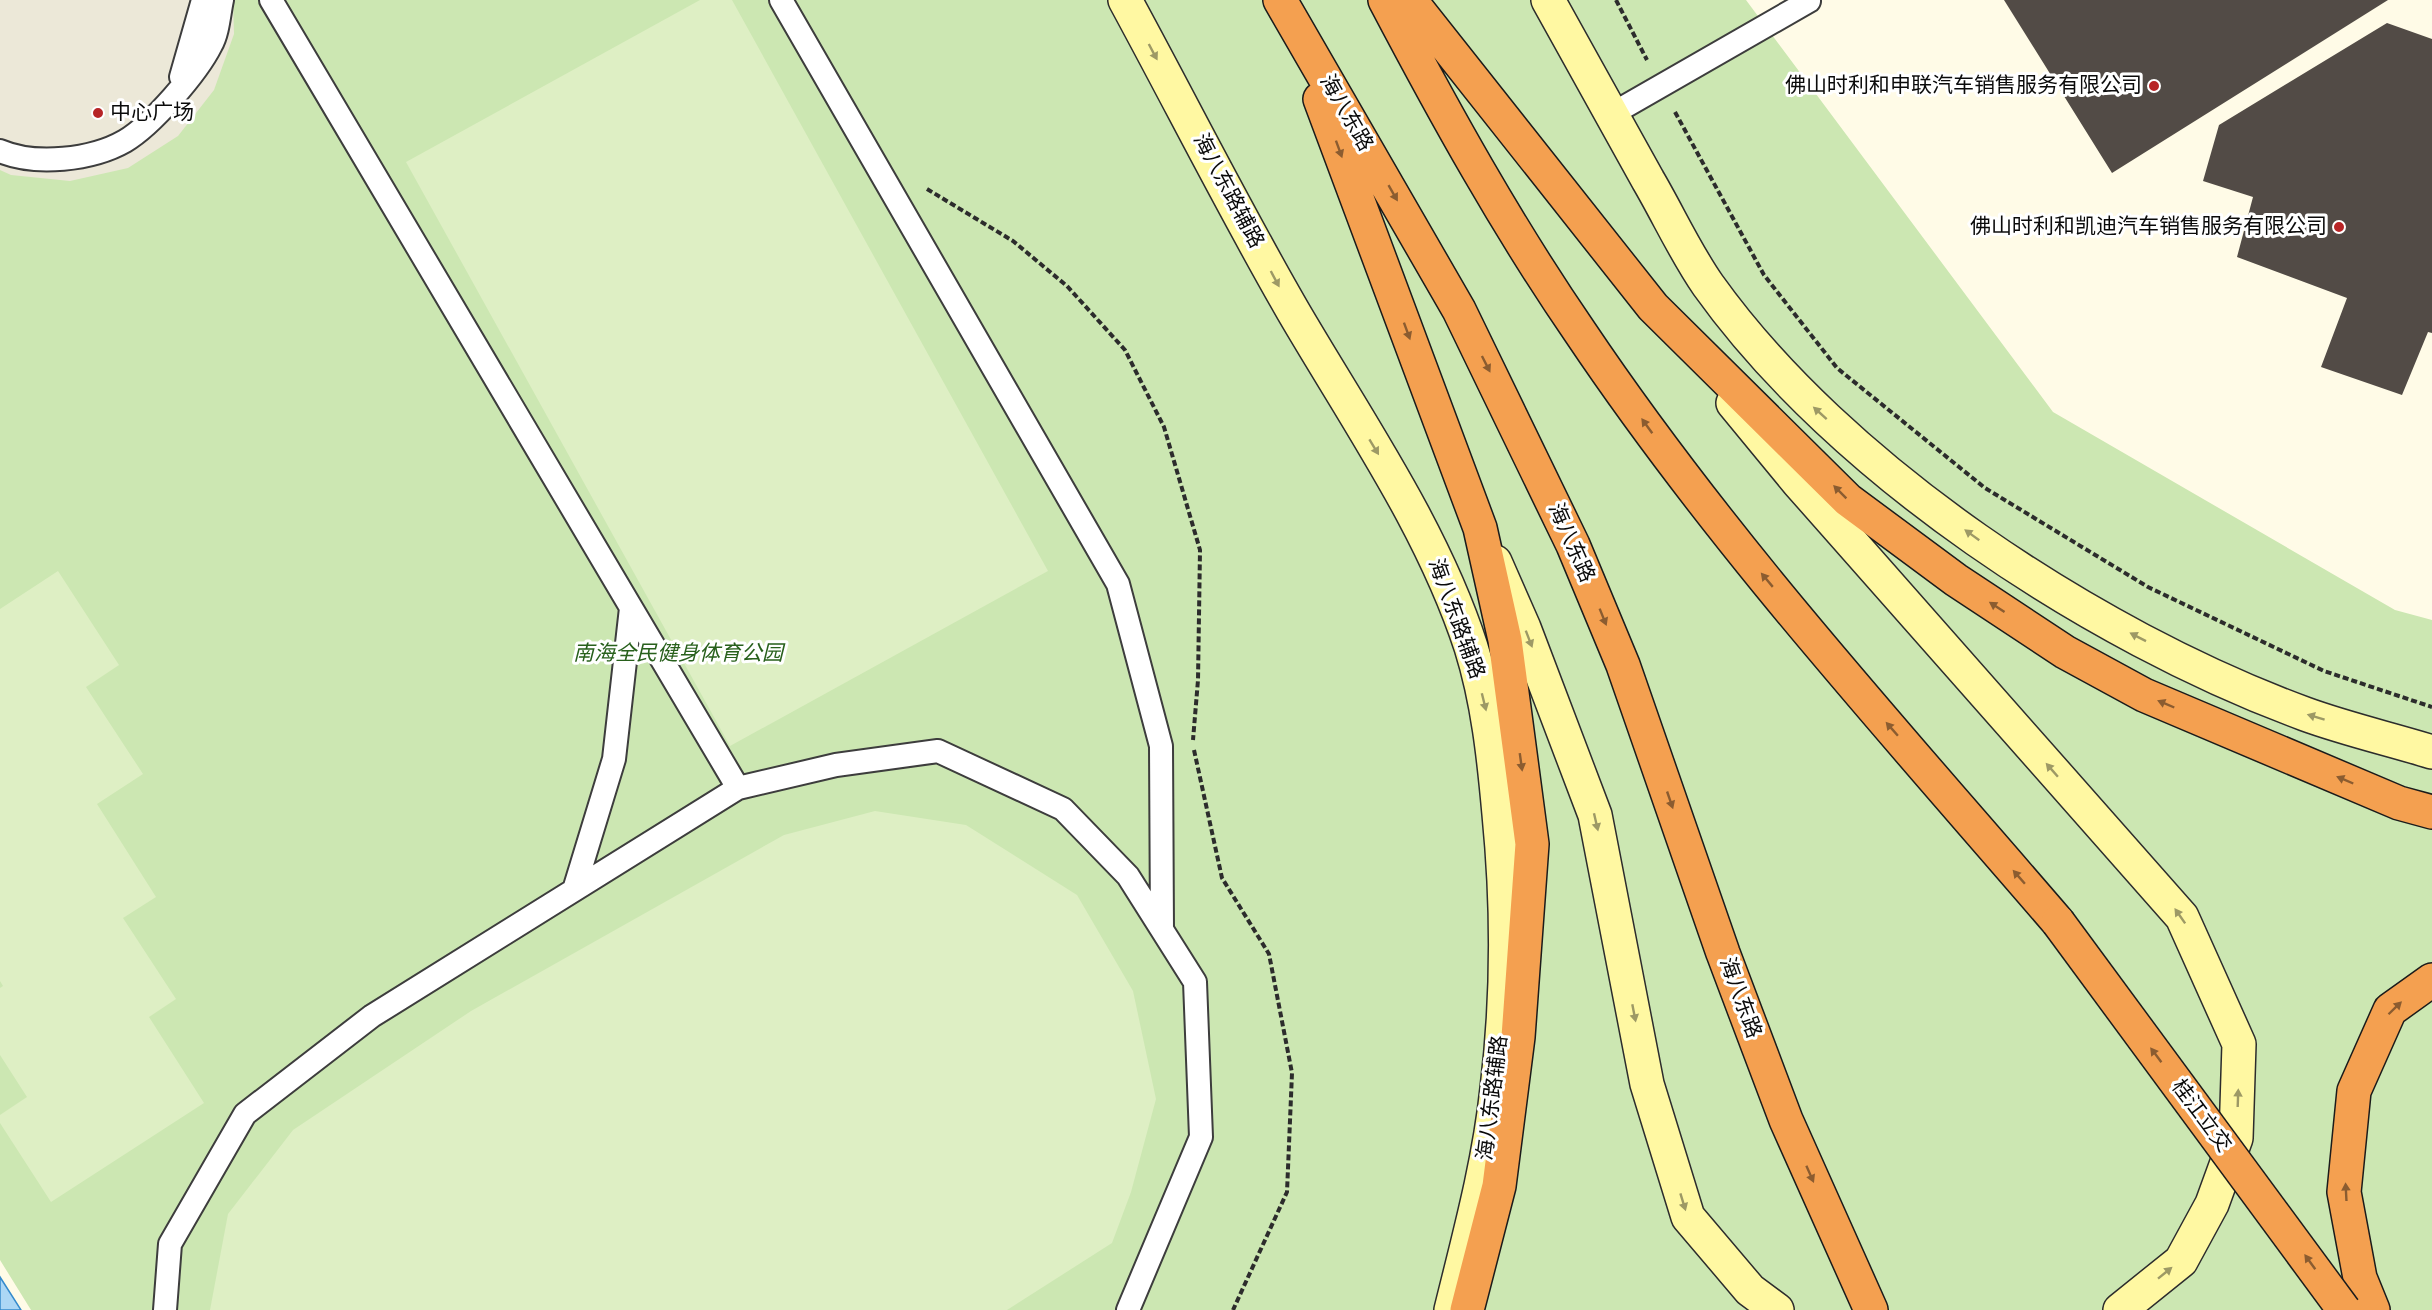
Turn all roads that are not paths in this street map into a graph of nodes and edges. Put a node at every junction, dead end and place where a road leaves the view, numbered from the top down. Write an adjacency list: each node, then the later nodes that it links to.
1 (203, 0): 11 (lane)
2 (222, 0): 11 (lane)
3 (271, 0): 16 (lane)
4 (781, 0): 21 (lane)
5 (1125, 0): 25 (main road, 海八东路辅路, one-way to 25)
6 (1385, 0): 30 (highway, 桂江立交, one-way to 6, bridge)
7 (1410, 0): 14 (highway)
8 (1548, 0): 12 (main road)
9 (1809, 0): 12 (lane)
10 (1285, 8): 15 (highway, one-way to 15); 28 (highway, 海八东路, one-way to 28)
11 (176, 96): 13 (lane)
12 (1612, 114): 17 (main road, one-way to 12)
13 (0, 151)
14 (1653, 307): 19 (highway, one-way to 14); 29 (main road, one-way to 14)
15 (1480, 528): 26 (highway, one-way to 26); 27 (main road, one-way to 27)
16 (631, 608): 18 (lane); 20 (lane)
17 (2432, 752)
18 (738, 788): 20 (lane); 21 (lane)
19 (2432, 812)
20 (574, 890): 23 (lane)
21 (1162, 930): 24 (lane)
22 (2432, 980): 31 (highway, one-way to 22)
23 (165, 1310)
24 (1128, 1310)
25 (1451, 1310)
26 (1467, 1310)
27 (1777, 1310)
28 (1871, 1310)
29 (2120, 1310)
30 (2344, 1310)
31 (2373, 1310)

